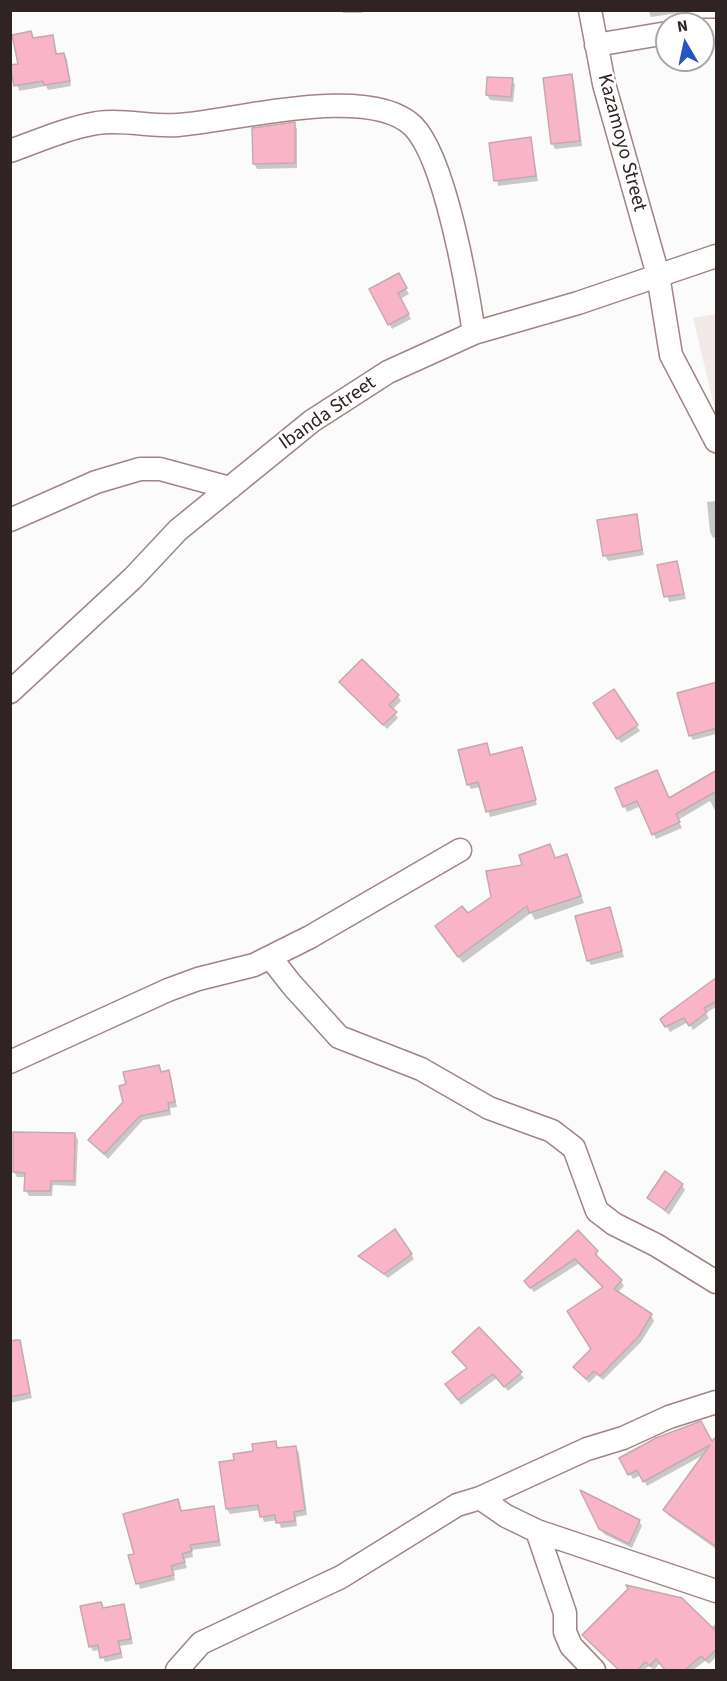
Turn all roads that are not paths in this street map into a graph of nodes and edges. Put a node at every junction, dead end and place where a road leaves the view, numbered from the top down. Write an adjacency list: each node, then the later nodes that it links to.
1 (590, 10): 3 (street, Kazamoyo Street)
2 (655, 35): 3 (street)
3 (596, 45): 6 (street, Kazamoyo Street)
4 (10, 151): 7 (street)
5 (717, 256): 6 (street, Ibanda Street)
6 (658, 275): 7 (street, Ibanda Street); 8 (street, Kazamoyo Street)
7 (474, 333): 9 (street, Ibanda Street)
8 (717, 441)
9 (230, 488): 10 (street); 11 (street, Ibanda Street)
10 (10, 520)
11 (10, 692)
12 (460, 850): 13 (street)
13 (270, 957): 14 (street); 15 (street)
14 (10, 1062)
15 (717, 1282)
16 (717, 1402): 17 (street)
17 (480, 1498): 18 (street); 20 (street)
18 (537, 1531): 19 (street); 21 (street)
19 (717, 1591)
20 (177, 1671)
21 (594, 1671)

